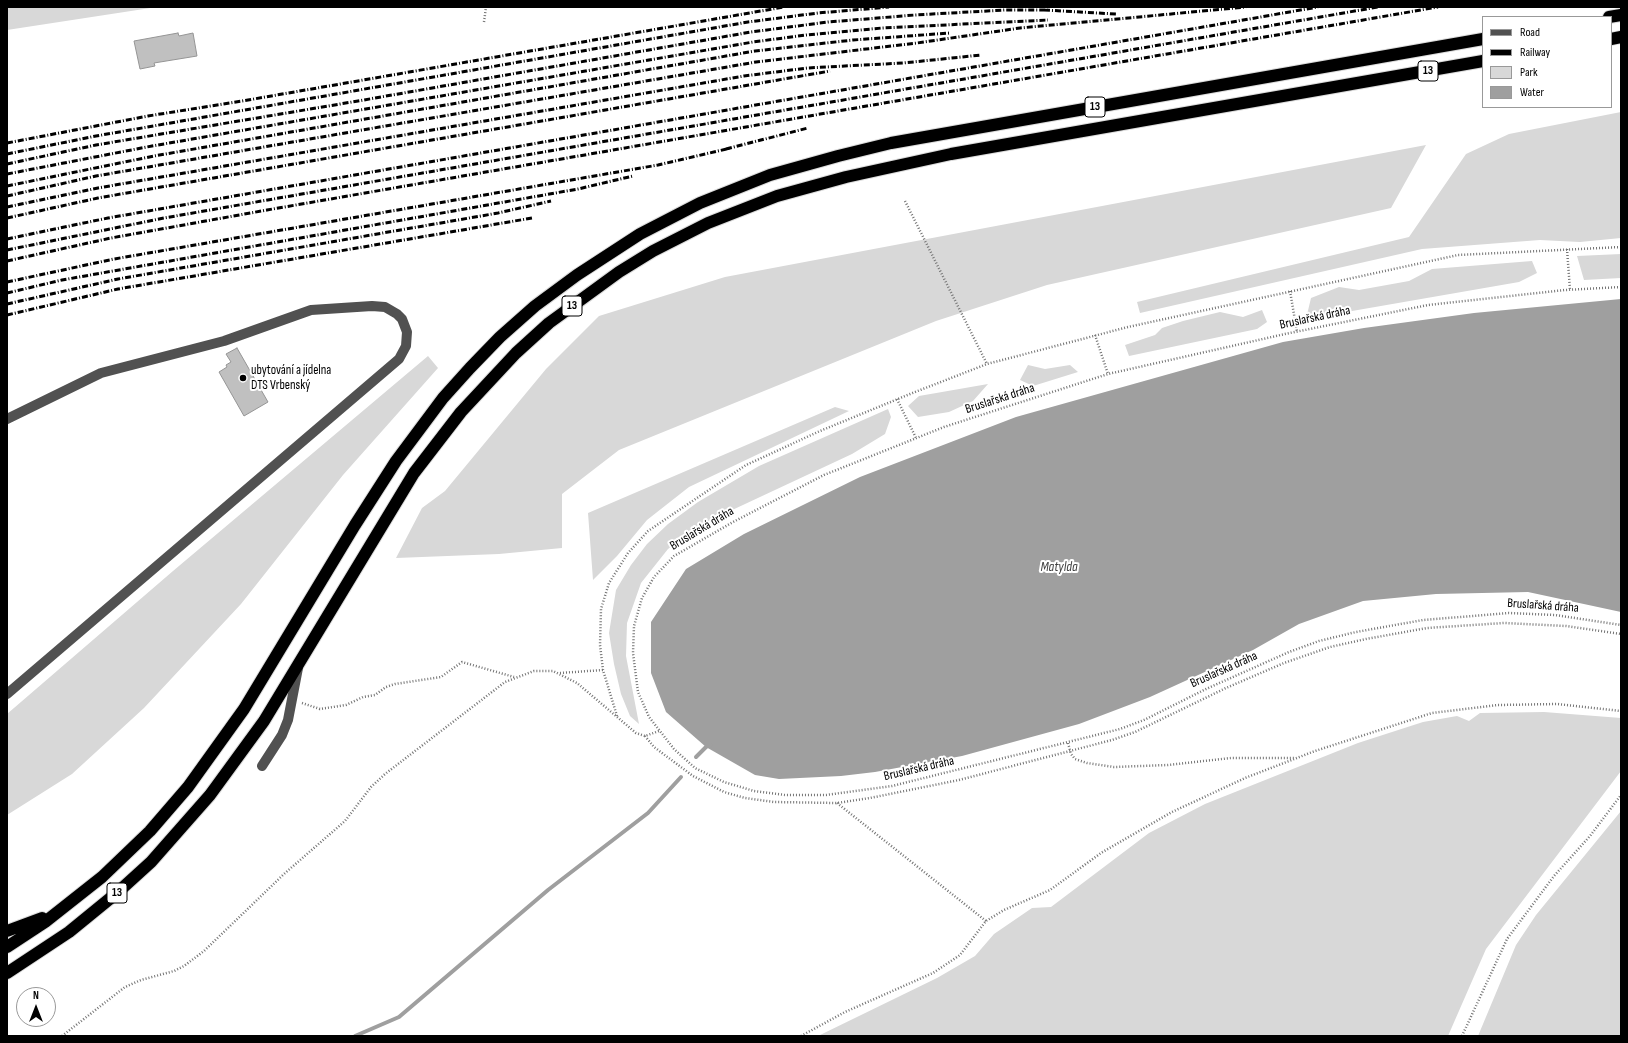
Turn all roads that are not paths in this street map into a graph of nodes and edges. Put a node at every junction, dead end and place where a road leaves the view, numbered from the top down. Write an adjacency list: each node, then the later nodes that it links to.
1 (1482, 39): 7 (highway, 13)
2 (1482, 61): 4 (highway, 13)
3 (7, 419): 5 (lane)
4 (299, 664): 6 (lane); 10 (highway, 13)
5 (7, 694)
6 (262, 766)
7 (76, 899): 8 (highway); 9 (highway, 13)
8 (7, 931)
9 (7, 947)
10 (7, 973)

